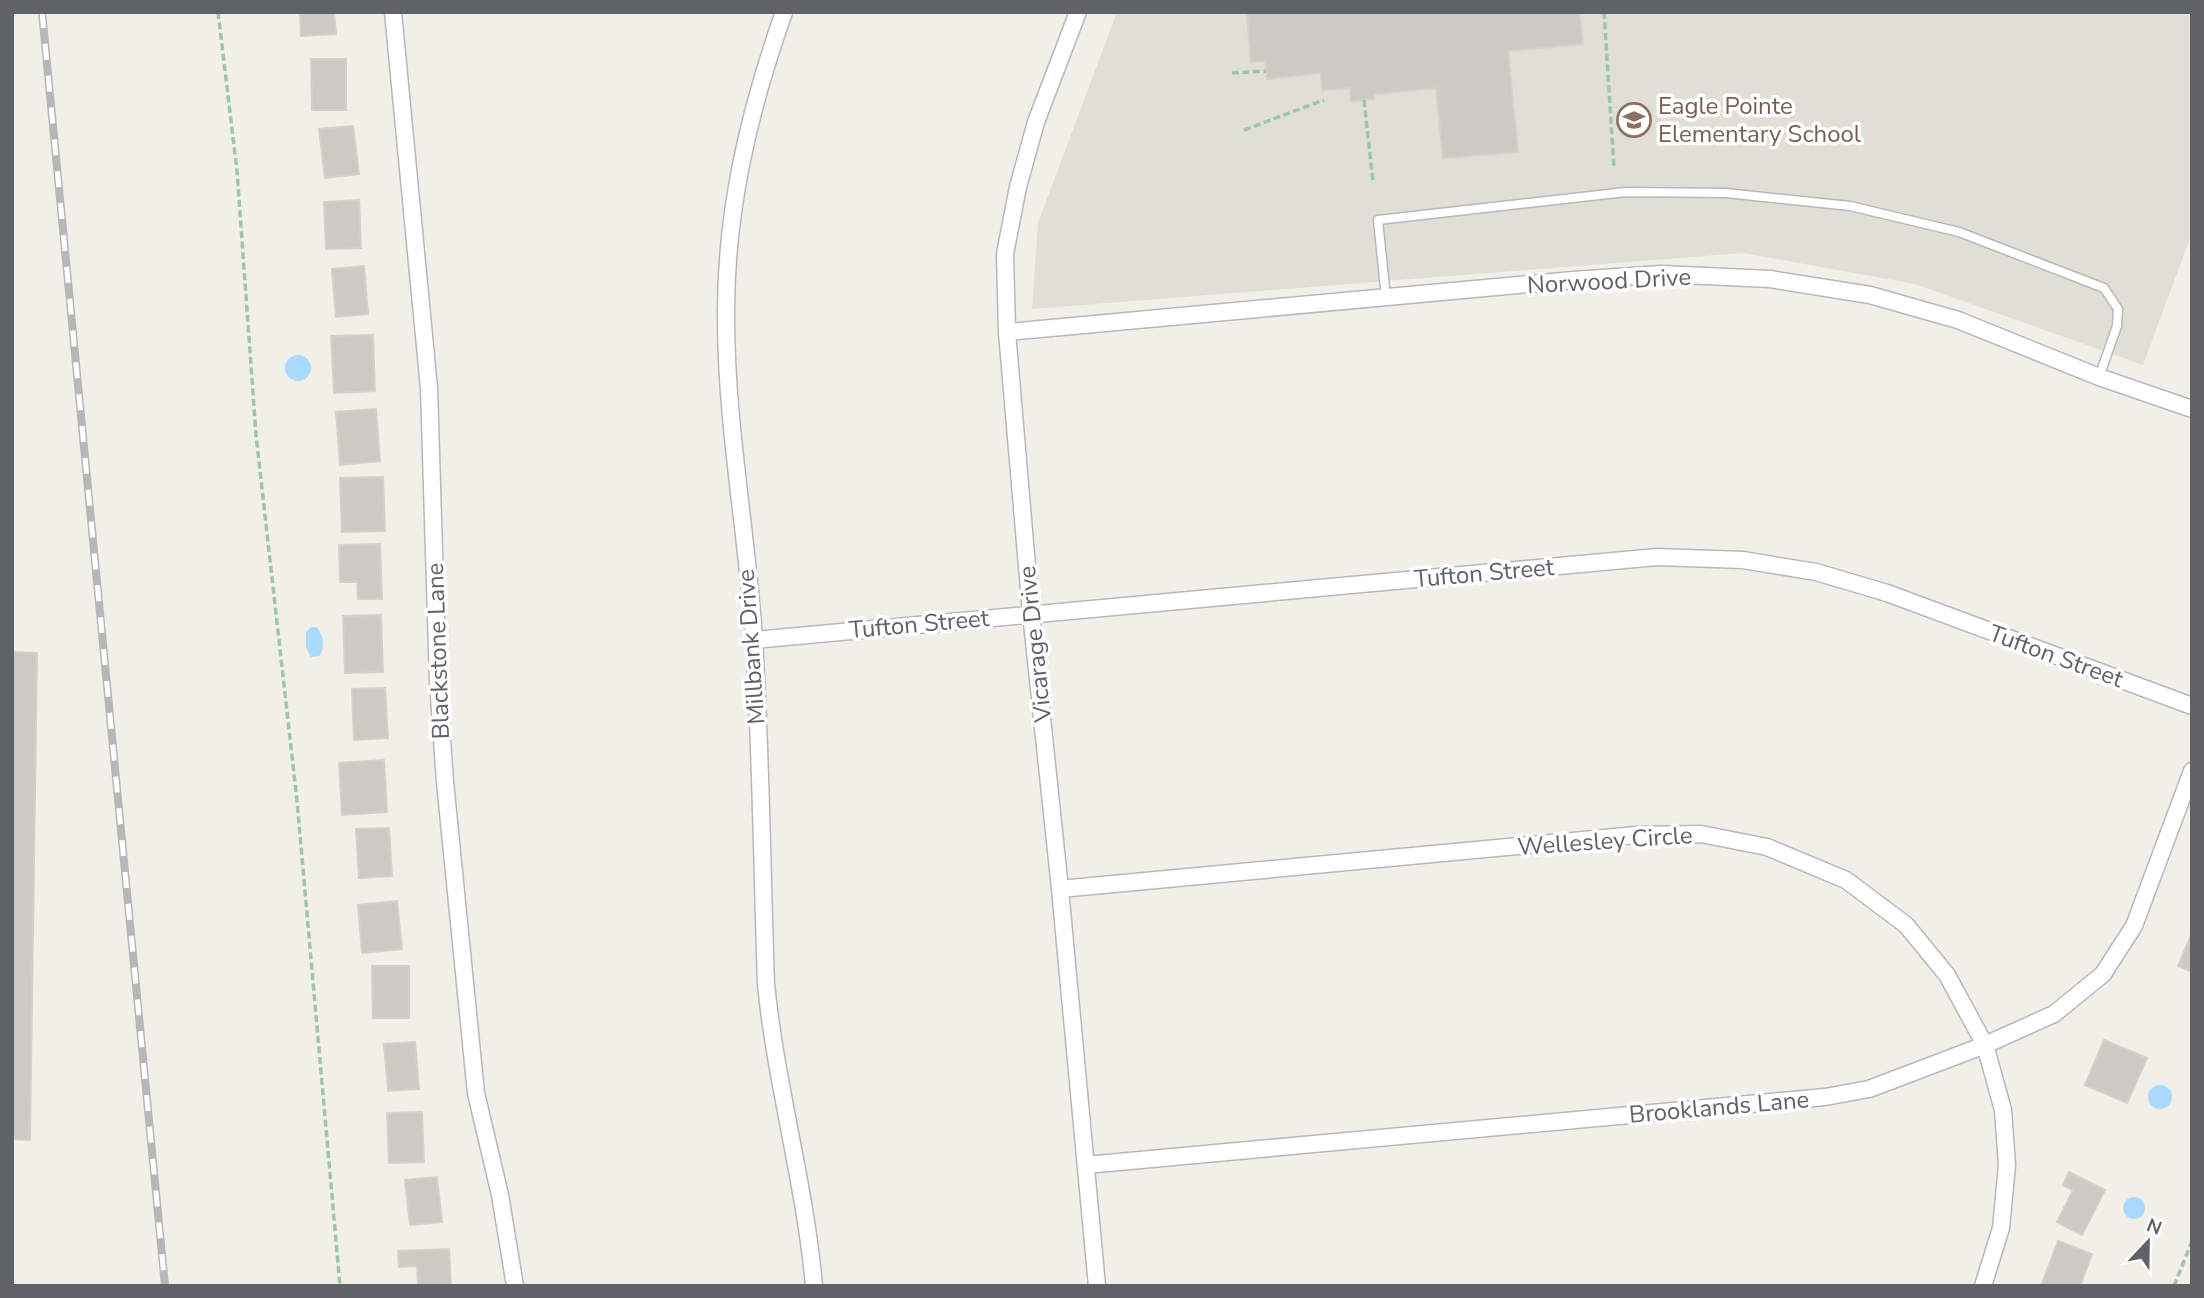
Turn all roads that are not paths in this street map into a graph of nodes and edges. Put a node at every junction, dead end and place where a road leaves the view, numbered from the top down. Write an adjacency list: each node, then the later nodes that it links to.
1 (393, 12): 15 (street, Blackstone Lane)
2 (784, 12): 9 (street, Millbank Drive)
3 (1078, 12): 5 (street, Vicarage Drive)
4 (1386, 298): 5 (street, Norwood Drive); 6 (street, Norwood Drive); 6 (lane)
5 (1007, 332): 8 (street, Vicarage Drive)
6 (2099, 377): 7 (street, Norwood Drive)
7 (2192, 410)
8 (1031, 613): 9 (street, Tufton Street); 10 (street, Tufton Street); 12 (street, Vicarage Drive)
9 (754, 640): 16 (street, Millbank Drive)
10 (2192, 706)
11 (2192, 771): 13 (street, Brooklands Lane)
12 (1060, 889): 13 (street, Wellesley Circle); 14 (street, Vicarage Drive)
13 (1984, 1045): 14 (street, Brooklands Lane); 18 (street, Wellesley Circle)
14 (1086, 1165): 17 (street, Vicarage Drive)
15 (515, 1286)
16 (814, 1286)
17 (1097, 1286)
18 (1983, 1286)

